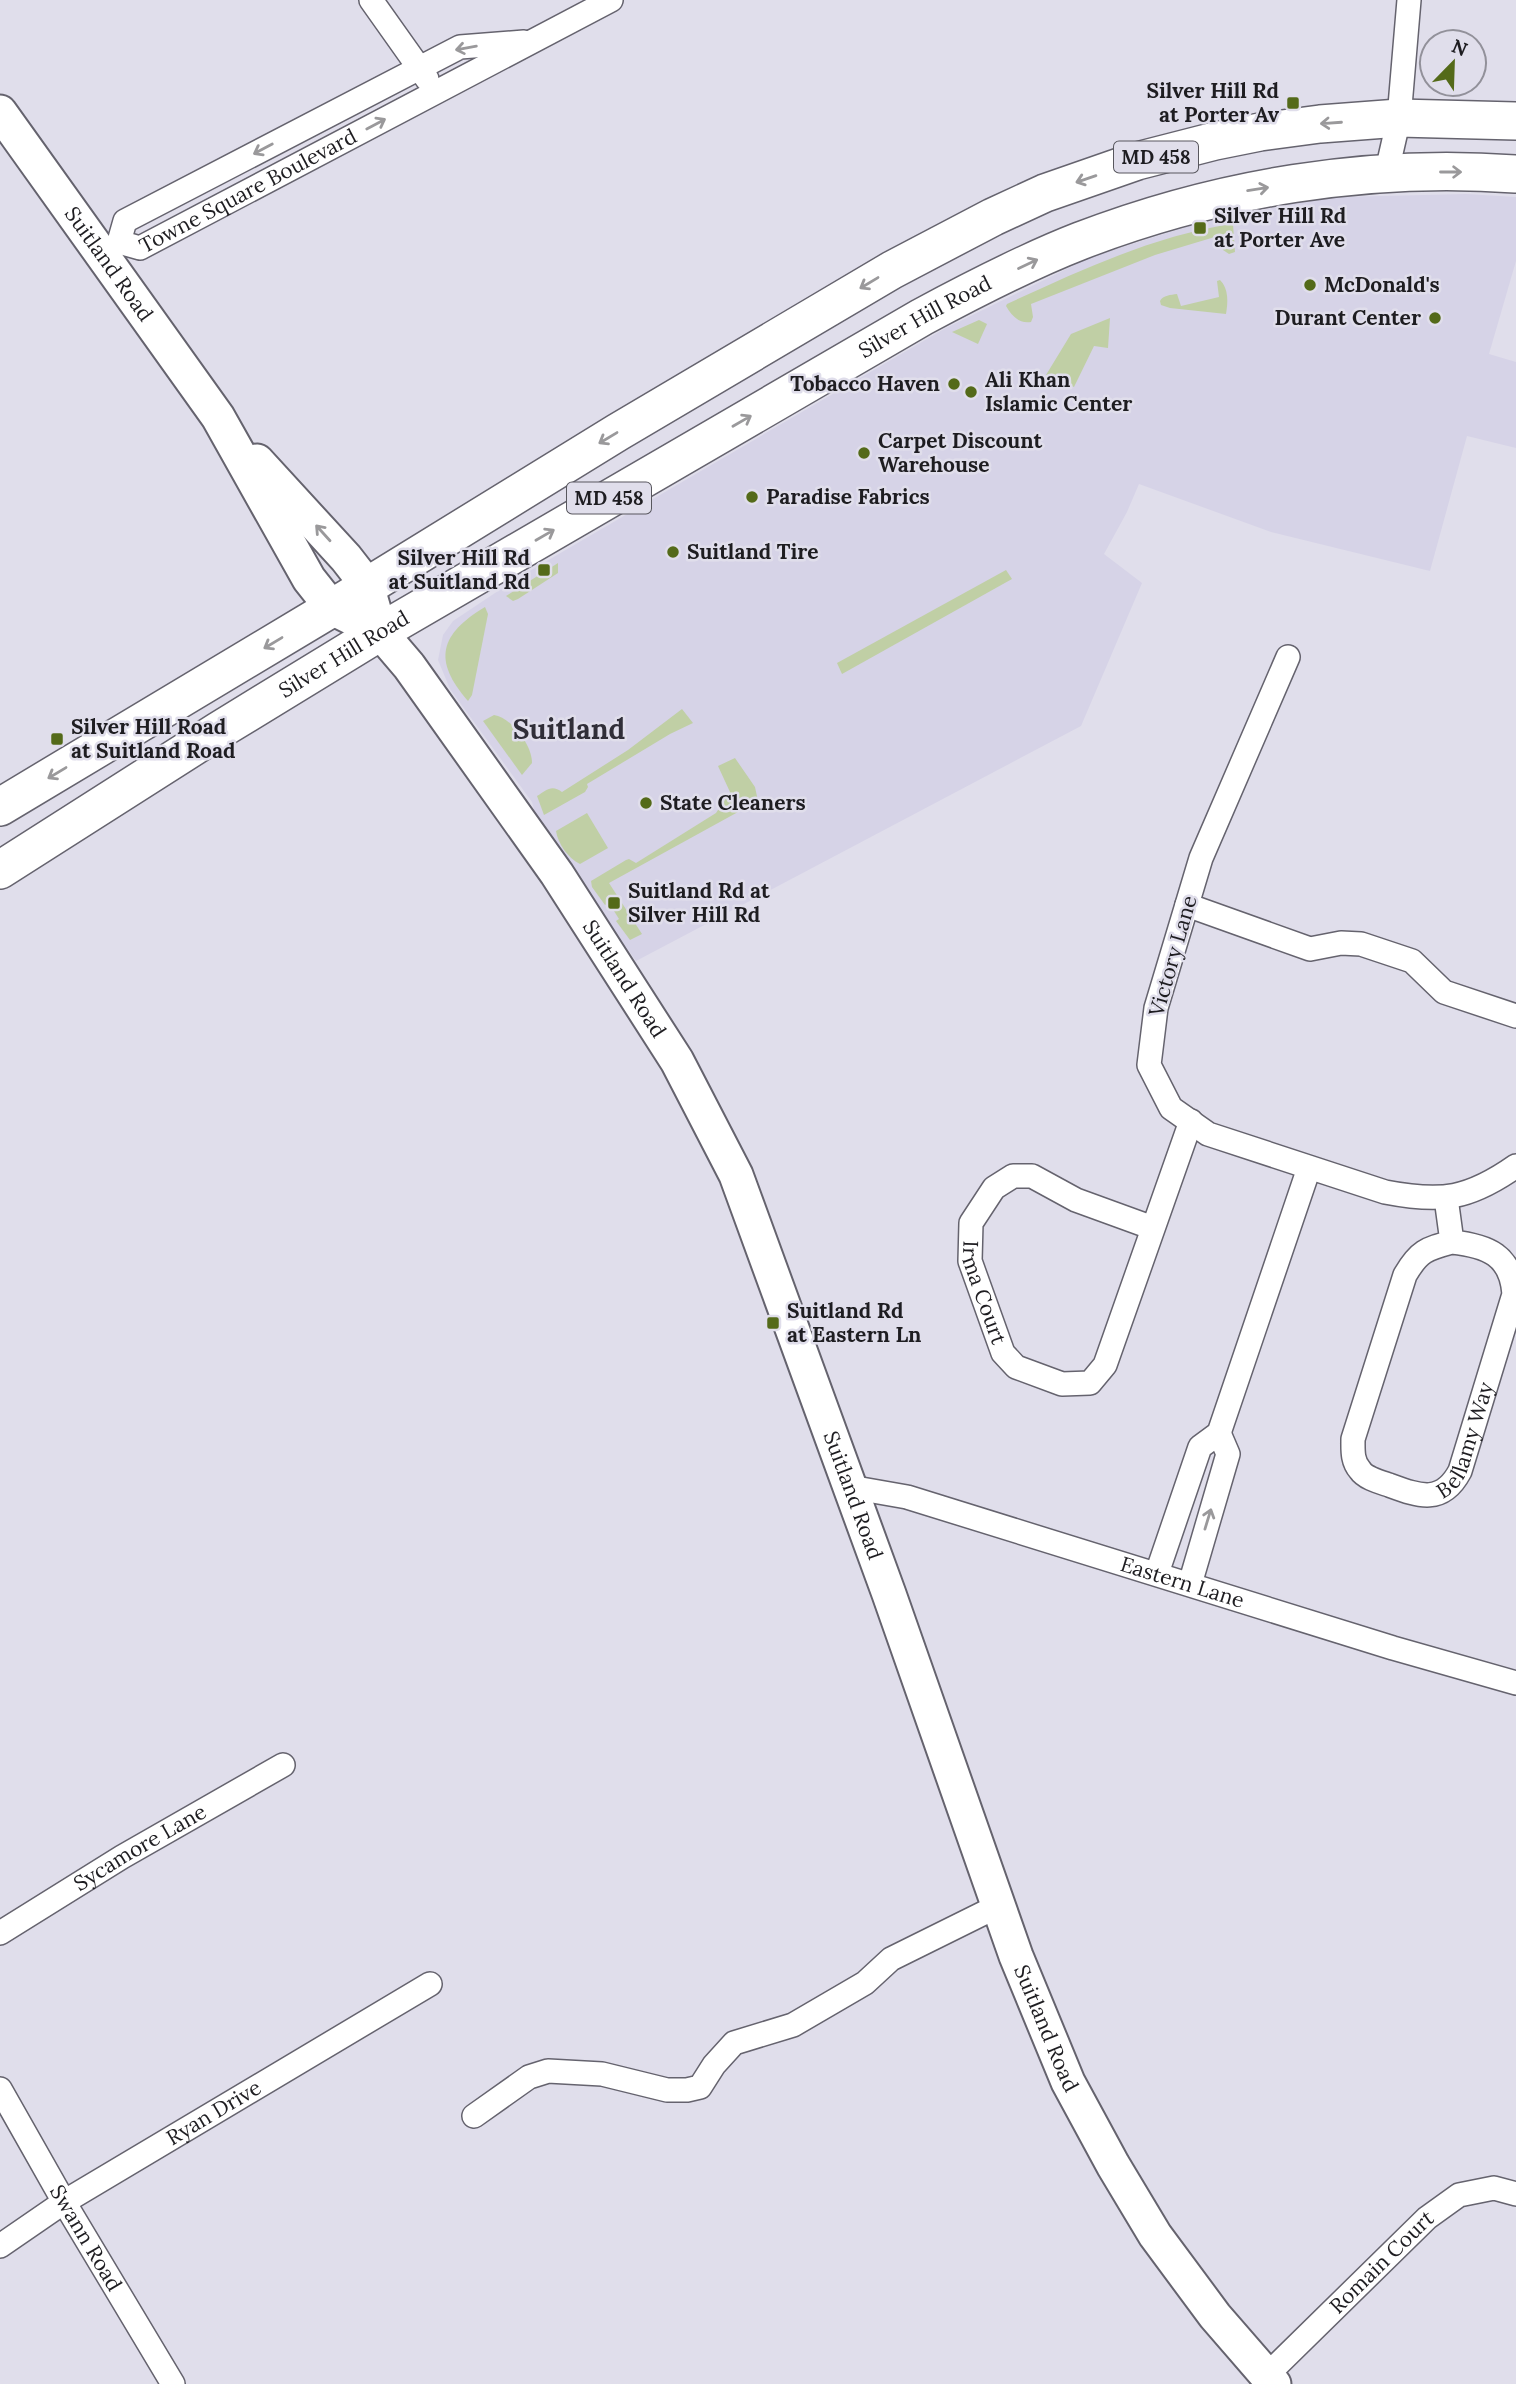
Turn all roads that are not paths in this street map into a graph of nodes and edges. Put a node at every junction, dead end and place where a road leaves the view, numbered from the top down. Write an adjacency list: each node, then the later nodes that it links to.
1 (371, 0): 5 (street)
2 (611, 0): 4 (street, Towne Square Boulevard)
3 (1409, 0): 8 (street)
4 (534, 41): 5 (street, Towne Square Boulevard, one-way to 5); 6 (street, Towne Square Boulevard)
5 (419, 68): 6 (street); 12 (street, Towne Square Boulevard, one-way to 12)
6 (436, 93): 12 (street, Towne Square Boulevard, one-way to 6)
7 (0, 112): 12 (main road, Suitland Road)
8 (1399, 118): 9 (main road, MD 458); 11 (street); 14 (main road, MD 458, one-way to 14)
9 (1516, 121)
10 (1516, 174): 11 (main road, Silver Hill Road / MD 458, one-way to 10)
11 (1386, 175): 16 (main road, Silver Hill Road / MD 458, one-way to 11)
12 (109, 247): 13 (main road, Suitland Road)
13 (218, 417): 14 (main road, Suitland Road, one-way to 13); 15 (main road, Suitland Road)
14 (367, 585): 15 (main road, MD 458); 16 (main road, Suitland Road)
15 (331, 608): 16 (main road, Suitland Road); 18 (main road, MD 458, one-way to 18)
16 (380, 632): 19 (main road, Silver Hill Road / MD 458); 29 (main road, Suitland Road)
17 (1288, 657): 20 (street, Victory Lane)
18 (0, 807)
19 (0, 870)
20 (1187, 905): 21 (street); 22 (street, Victory Lane)
21 (1516, 1016)
22 (1191, 1121): 24 (street, Victory Lane); 26 (street, Irma Court)
23 (1516, 1166): 25 (street, Victory Lane)
24 (1309, 1168): 25 (street, Victory Lane); 28 (street)
25 (1446, 1198): 27 (street)
26 (1153, 1228): 26 (street, Irma Court)
27 (1452, 1242): 27 (street, Bellamy Way)
28 (1219, 1433): 30 (street); 31 (street, one-way to 28)
29 (850, 1487): 30 (street, Eastern Lane); 34 (main road, Suitland Road)
30 (1157, 1573): 31 (street, Eastern Lane)
31 (1190, 1584): 32 (street, Eastern Lane)
32 (1516, 1683)
33 (283, 1765): 35 (street, Sycamore Lane)
34 (998, 1906): 38 (street); 42 (main road, Suitland Road)
35 (0, 1933)
36 (430, 1984): 40 (street, Ryan Drive)
37 (0, 2089): 40 (street, Swann Road)
38 (474, 2116)
39 (1516, 2194): 42 (street, Romain Court)
40 (64, 2202): 41 (street, Ryan Drive); 43 (street, Swann Road)
41 (0, 2246)
42 (1270, 2380)
43 (173, 2384)

